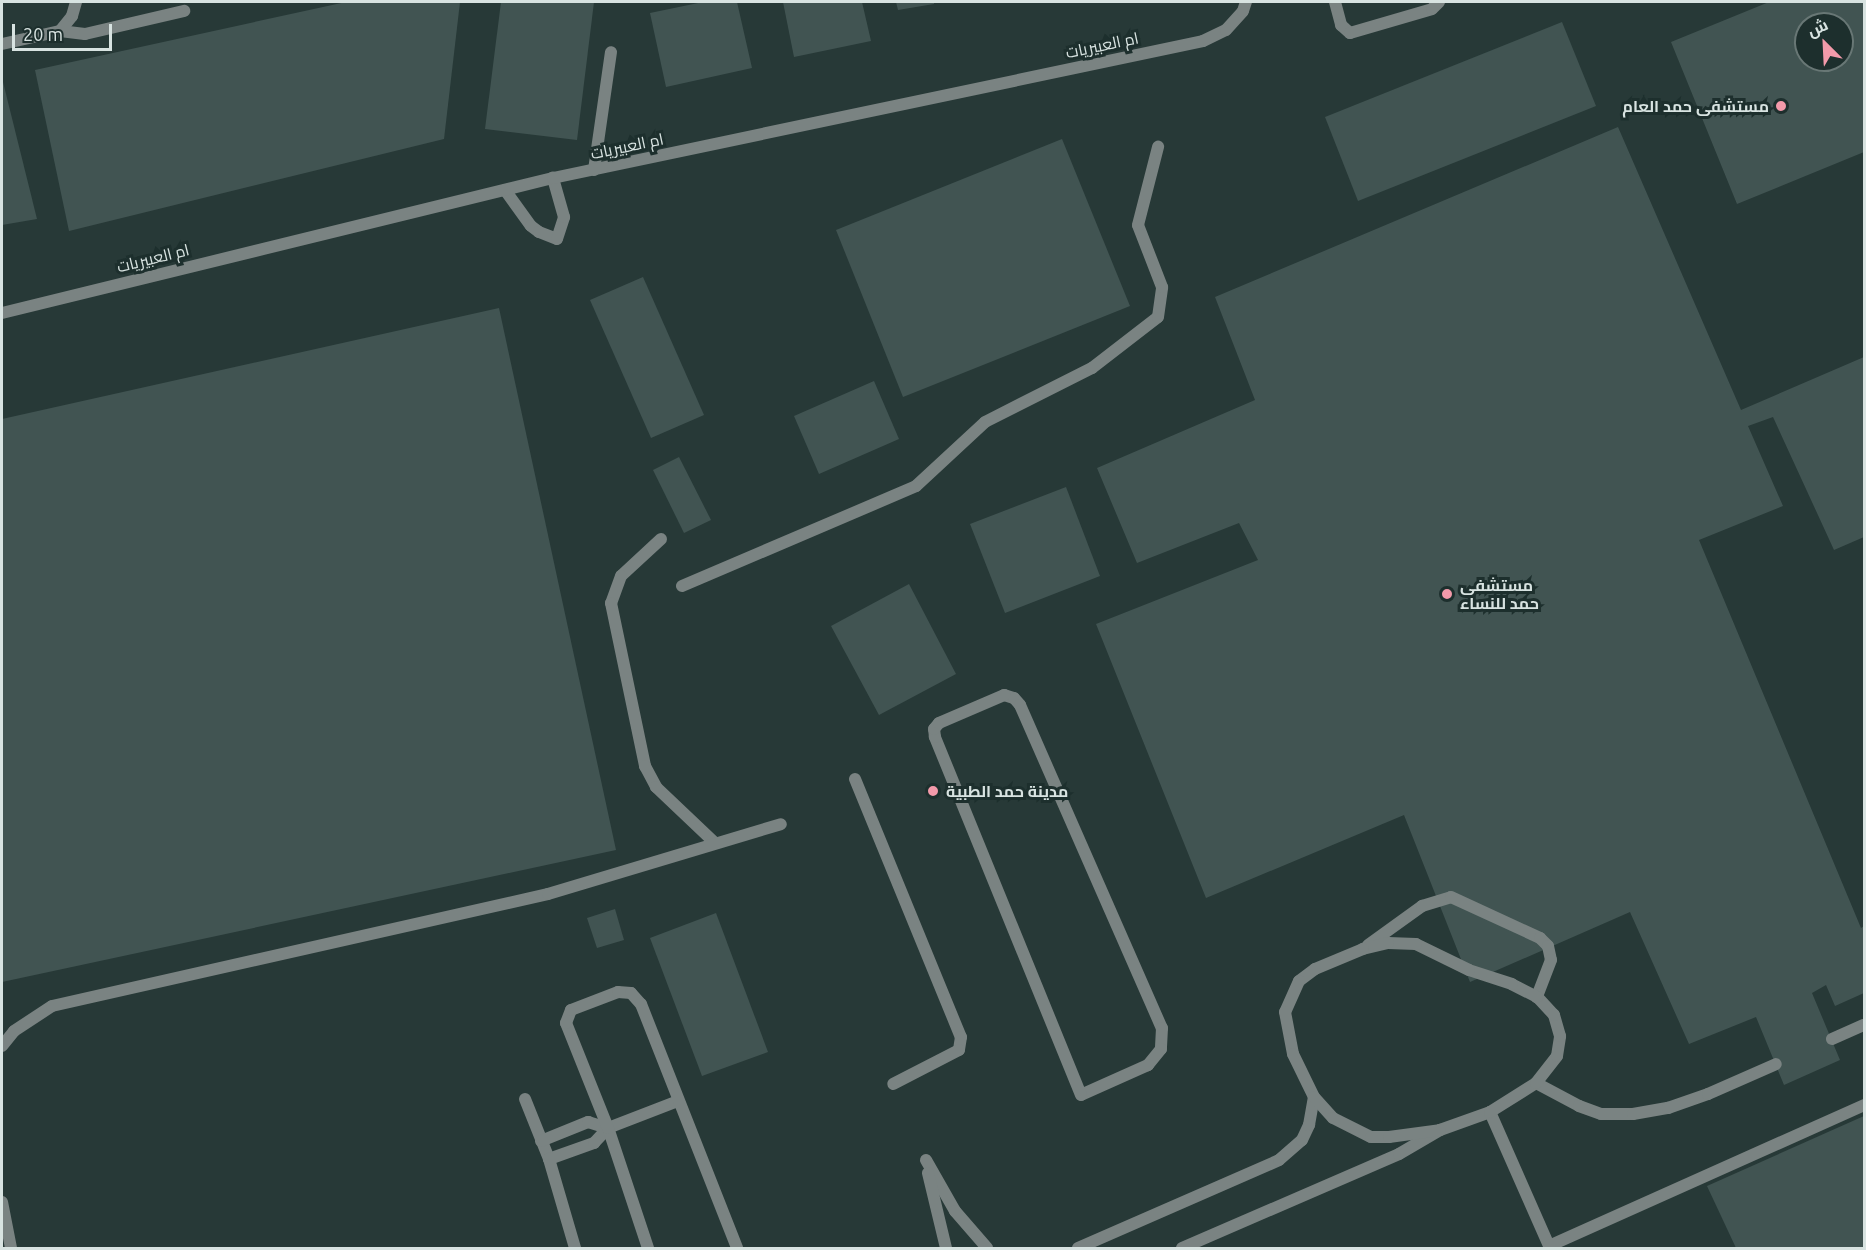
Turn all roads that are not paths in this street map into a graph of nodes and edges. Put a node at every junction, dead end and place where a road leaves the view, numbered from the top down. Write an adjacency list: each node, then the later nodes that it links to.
1 (76, 2): 6 (street)
2 (1246, 2): 10 (street, ام العبيريات)
3 (1335, 2): 4 (street)
4 (1439, 2)
5 (184, 11): 6 (street)
6 (60, 30): 7 (street)
7 (2, 44)
8 (611, 52): 10 (street)
9 (1158, 147): 15 (street)
10 (594, 170): 11 (street, ام العبيريات)
11 (553, 178): 12 (street, ام العبيريات); 12 (street)
12 (505, 190): 13 (street, ام العبيريات)
13 (2, 313)
14 (661, 539): 18 (street)
15 (682, 586)
16 (855, 779): 26 (street)
17 (781, 824): 18 (street)
18 (715, 843): 23 (street)
19 (1363, 949): 20 (street); 20 (street); 28 (street)
20 (1537, 997): 25 (street)
21 (1864, 1025): 22 (street)
22 (1832, 1039)
23 (2, 1046)
24 (1776, 1064): 25 (street)
25 (1536, 1083): 32 (street)
26 (893, 1084)
27 (1081, 1095): 27 (street)
28 (1314, 1097): 34 (street); 45 (street)
29 (525, 1099): 35 (street)
30 (678, 1101): 33 (street); 33 (street); 42 (street)
31 (1864, 1105): 38 (street)
32 (1490, 1112): 34 (street); 38 (street)
33 (608, 1128): 35 (street); 36 (street); 41 (street)
34 (1440, 1130): 46 (street)
35 (541, 1141): 36 (street)
36 (549, 1159): 40 (street)
37 (2, 1202): 39 (street)
38 (1549, 1247)
39 (11, 1248)
40 (575, 1248)
41 (648, 1248)
42 (737, 1248)
43 (946, 1248): 44 (street)
44 (987, 1248)
45 (1078, 1248)
46 (1182, 1248)

